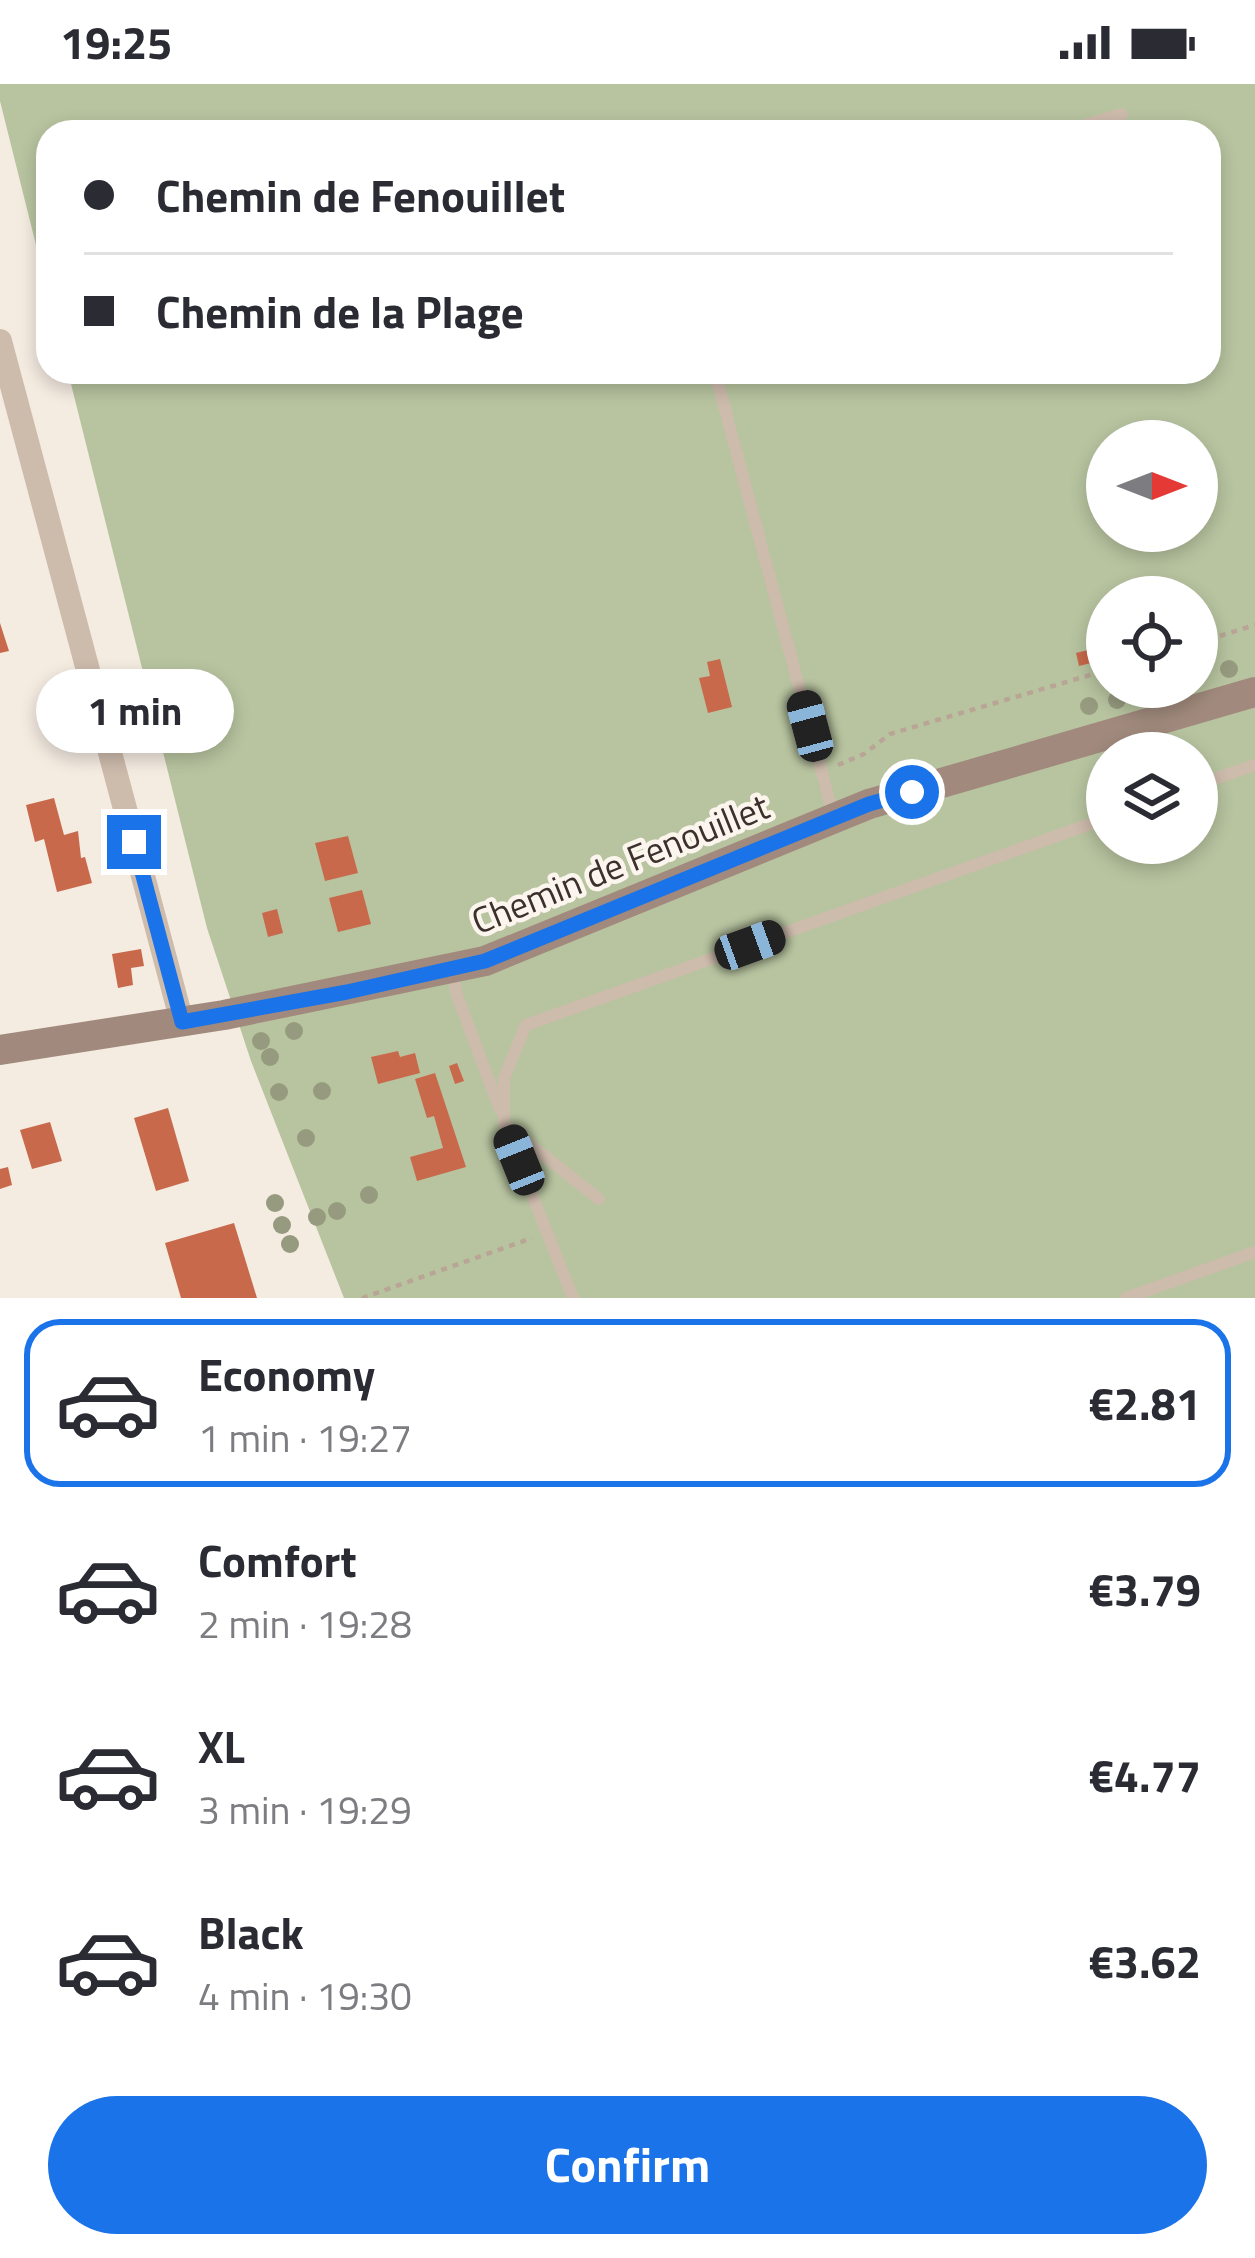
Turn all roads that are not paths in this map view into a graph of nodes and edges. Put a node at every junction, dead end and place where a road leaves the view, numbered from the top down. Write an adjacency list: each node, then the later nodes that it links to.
1 (1122, 115): 2 (lane)
2 (1104, 120)
3 (1, 347): 11 (street)
4 (719, 384): 8 (lane)
5 (1255, 692): 8 (street, Chemin de Fenouillet)
6 (1255, 765): 7 (lane)
7 (1218, 778)
8 (834, 819): 10 (street, Chemin de Fenouillet)
9 (1086, 825): 13 (lane)
10 (452, 970): 11 (street, Chemin de Fenouillet); 13 (lane)
11 (182, 1022): 12 (street, Chemin de Fenouillet)
12 (0, 1050)
13 (505, 1124): 14 (lane); 16 (lane)
14 (599, 1198)
15 (1255, 1252): 17 (lane)
16 (572, 1298)
17 (1126, 1298)

